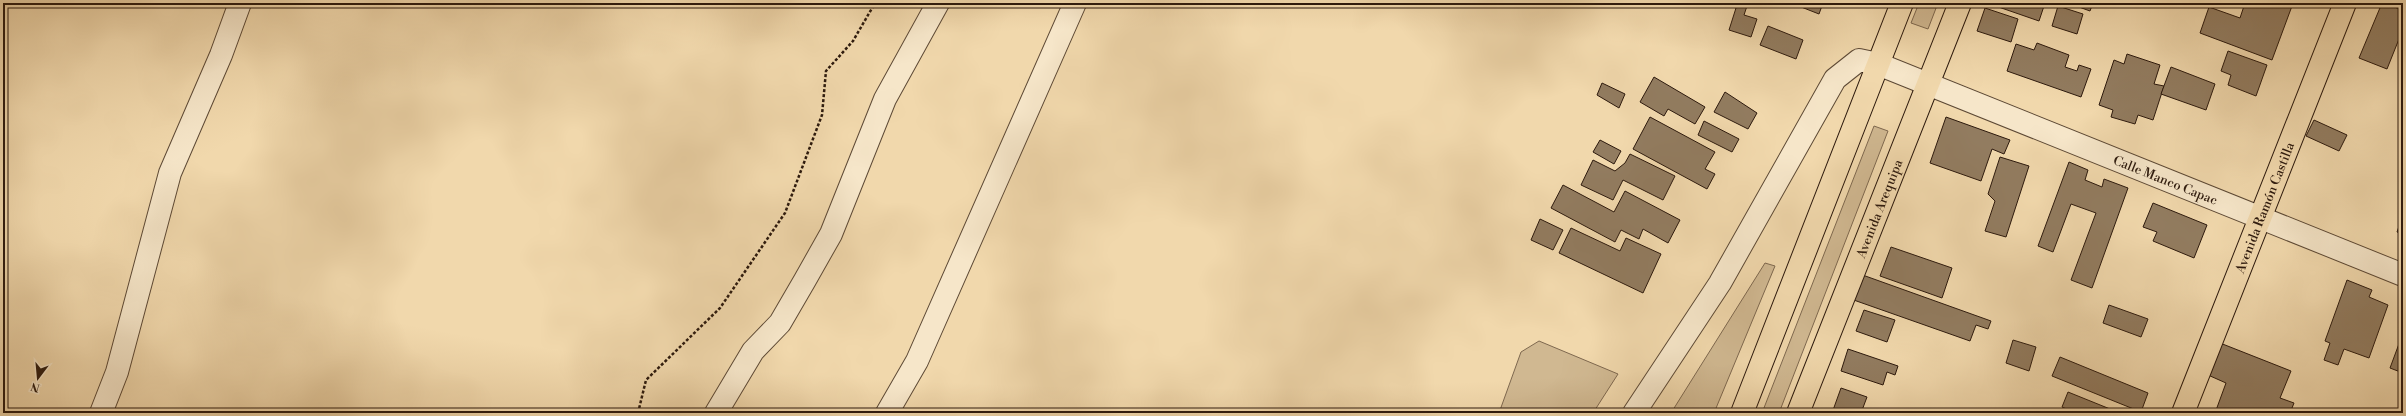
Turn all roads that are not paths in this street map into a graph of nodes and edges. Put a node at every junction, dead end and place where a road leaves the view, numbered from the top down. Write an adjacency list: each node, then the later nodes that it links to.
1 (240, 3): 11 (street)
2 (938, 3): 12 (street)
3 (1074, 3): 13 (street)
4 (1902, 3): 7 (main road)
5 (1960, 3): 8 (main road, Avenida Arequipa)
6 (2345, 3): 9 (main road, Avenida Ramón Castilla)
7 (1878, 64): 8 (street, Calle Manco Capac); 14 (street, Calle Manco Capac); 15 (main road)
8 (1927, 84): 9 (street, Calle Manco Capac); 16 (main road, Avenida Arequipa)
9 (2261, 217): 10 (street, Calle Manco Capac); 17 (main road, Avenida Ramón Castilla)
10 (2403, 275)
11 (101, 413)
12 (716, 413)
13 (887, 413)
14 (1634, 413)
15 (1742, 413)
16 (1798, 413)
17 (2183, 413)

